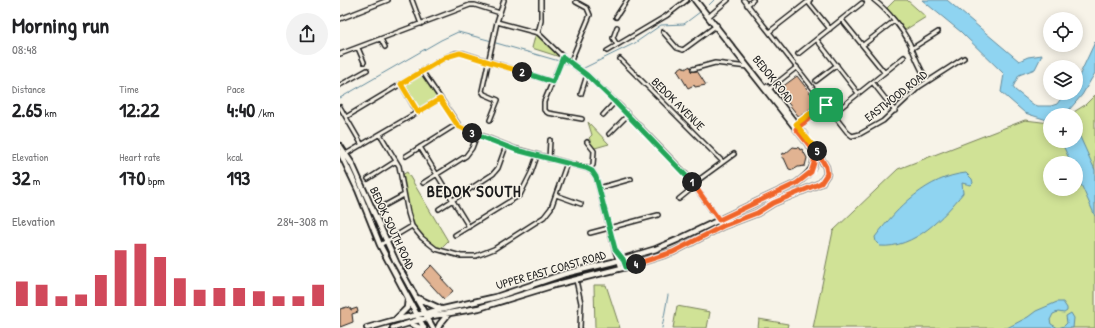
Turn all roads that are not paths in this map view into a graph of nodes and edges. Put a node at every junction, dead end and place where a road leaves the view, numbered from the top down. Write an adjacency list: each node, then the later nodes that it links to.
1 (388, 0): 21 (street)
2 (412, 0): 25 (street)
3 (504, 0): 18 (street)
4 (541, 0): 32 (street)
5 (625, 0): 6 (street); 20 (street)
6 (630, 0)
7 (687, 0): 35 (street)
8 (695, 0): 19 (main road, BEDOK ROAD)
9 (699, 0): 19 (main road, BEDOK ROAD)
10 (728, 0): 19 (street)
11 (744, 0): 17 (street, EASTWOOD ROAD)
12 (753, 0): 17 (street)
13 (874, 0): 23 (street)
14 (809, 1): 28 (street); 30 (street)
15 (576, 2): 49 (street)
16 (862, 3): 22 (street)
17 (747, 5): 30 (street, EASTWOOD ROAD)
18 (500, 13): 24 (street); 25 (street)
19 (709, 16): 26 (main road, BEDOK ROAD)
20 (616, 17)
21 (340, 19)
22 (842, 20): 28 (street); 36 (street)
23 (894, 21): 36 (street); 39 (street)
24 (497, 22): 32 (street); 47 (street)
25 (421, 24): 33 (street)
26 (716, 26): 29 (street); 51 (main road, BEDOK ROAD)
27 (617, 28): 35 (street)
28 (830, 29): 34 (street)
29 (663, 32)
30 (769, 32): 52 (street, EASTWOOD ROAD)
31 (938, 32): 39 (street)
32 (538, 33): 43 (street)
33 (381, 39): 37 (street); 38 (street)
34 (817, 40): 42 (street); 50 (street)
35 (617, 45): 40 (street)
36 (863, 45): 56 (street)
37 (384, 47)
38 (358, 48): 41 (street); 48 (street)
39 (912, 49): 59 (street)
40 (607, 51)
41 (340, 54)
42 (798, 54)
43 (563, 57): 49 (street); 60 (street)
44 (904, 57): 56 (street)
45 (964, 58): 59 (street, EASTWOOD ROAD)
46 (620, 59): 96 (street, BEDOK AVENUE)
47 (488, 61): 55 (street); 60 (street); 78 (street)
48 (364, 62)
49 (570, 63): 57 (street)
50 (837, 64): 58 (street); 65 (street)
51 (748, 67): 53 (street); 64 (main road, BEDOK ROAD)
52 (797, 67): 64 (street); 69 (street, EASTWOOD ROAD)
53 (693, 69)
54 (367, 70): 63 (street)
55 (422, 71): 62 (street); 67 (street)
56 (884, 72): 61 (street)
57 (587, 75): 66 (street); 68 (street)
58 (816, 81)
59 (928, 81): 72 (street, EASTWOOD ROAD)
60 (553, 82): 77 (street)
61 (873, 83): 65 (street); 72 (street)
62 (401, 84): 73 (street); 76 (street)
63 (340, 85)
64 (768, 91): 80 (main road, BEDOK ROAD)
65 (858, 93): 71 (street)
66 (581, 94)
67 (440, 99): 73 (street); 79 (street)
68 (615, 102): 74 (street); 75 (street)
69 (825, 104): 72 (street, EASTWOOD ROAD); 80 (street)
70 (340, 108): 76 (street)
71 (839, 109)
72 (894, 111)
73 (418, 112): 81 (street)
74 (603, 115)
75 (628, 115): 82 (street); 106 (street)
76 (346, 118): 86 (street)
77 (582, 119)
78 (490, 120)
79 (457, 124): 83 (street); 89 (street)
80 (796, 127): 98 (main road, BEDOK ROAD); 101 (main road, BEDOK ROAD)
81 (380, 134): 86 (street); 95 (street)
82 (609, 134)
83 (477, 135): 88 (street); 100 (street)
84 (550, 140): 94 (street)
85 (587, 142): 99 (street)
86 (362, 145): 90 (street)
87 (340, 146): 90 (main road, BEDOK SOUTH ROAD)
88 (506, 146): 93 (street); 112 (street)
89 (420, 147): 92 (street); 100 (street)
90 (343, 154): 123 (main road, BEDOK SOUTH ROAD); 124 (main road, BEDOK SOUTH ROAD)
91 (734, 154): 96 (street)
92 (406, 156)
93 (537, 156): 94 (street); 119 (street)
94 (549, 159): 97 (street)
95 (396, 161): 102 (street); 109 (street)
96 (723, 162): 106 (street)
97 (567, 163): 99 (street); 110 (street)
98 (814, 163): 105 (main road, UPPER EAST COAST ROAD)
99 (589, 170): 107 (street)
100 (437, 174): 104 (street); 112 (street)
101 (827, 174): 108 (main road, UPPER EAST COAST ROAD)
102 (368, 179)
103 (631, 179): 107 (street)
104 (422, 182)
105 (794, 184): 108 (main road); 117 (main road, UPPER EAST COAST ROAD)
106 (694, 185): 111 (street); 117 (street)
107 (599, 188): 120 (street)
108 (800, 192): 126 (main road, UPPER EAST COAST ROAD)
109 (404, 195): 114 (street); 118 (street)
110 (556, 195): 113 (street); 118 (street)
111 (679, 199)
112 (453, 200): 115 (street); 119 (street)
113 (581, 204)
114 (382, 207)
115 (439, 209)
116 (658, 215): 120 (street)
117 (719, 220): 125 (main road, UPPER EAST COAST ROAD)
118 (412, 226): 123 (street)
119 (470, 227): 122 (street)
120 (610, 228): 121 (street); 125 (street)
121 (590, 233)
122 (455, 235)
123 (387, 242): 124 (street); 128 (main road, BEDOK SOUTH ROAD)
124 (380, 245): 129 (main road, BEDOK SOUTH ROAD)
125 (621, 260): 126 (street); 130 (main road, UPPER EAST COAST ROAD)
126 (624, 268): 127 (main road, UPPER EAST COAST ROAD)
127 (576, 280): 131 (main road, UPPER EAST COAST ROAD); 143 (street)
128 (413, 294): 130 (main road); 133 (main road, BEDOK SOUTH ROAD)
129 (408, 299): 132 (main road, BEDOK SOUTH ROAD); 134 (main road)
130 (441, 309): 133 (main road, UPPER EAST COAST ROAD)
131 (449, 313): 133 (main road, UPPER EAST COAST ROAD); 142 (main road)
132 (417, 315): 133 (main road, UPPER EAST COAST ROAD); 134 (main road, UPPER EAST COAST ROAD); 135 (main road, BEDOK SOUTH ROAD)
133 (427, 315): 135 (main road, UPPER EAST COAST ROAD); 141 (main road, BEDOK SOUTH ROAD)
134 (395, 320): 137 (main road, UPPER EAST COAST ROAD)
135 (420, 320): 136 (main road, UPPER EAST COAST ROAD); 140 (main road, BEDOK SOUTH ROAD)
136 (411, 324): 138 (main road, UPPER EAST COAST ROAD); 139 (main road)
137 (367, 328)
138 (393, 328)
139 (420, 328)
140 (424, 328)
141 (433, 328)
142 (438, 328)
143 (580, 328)

